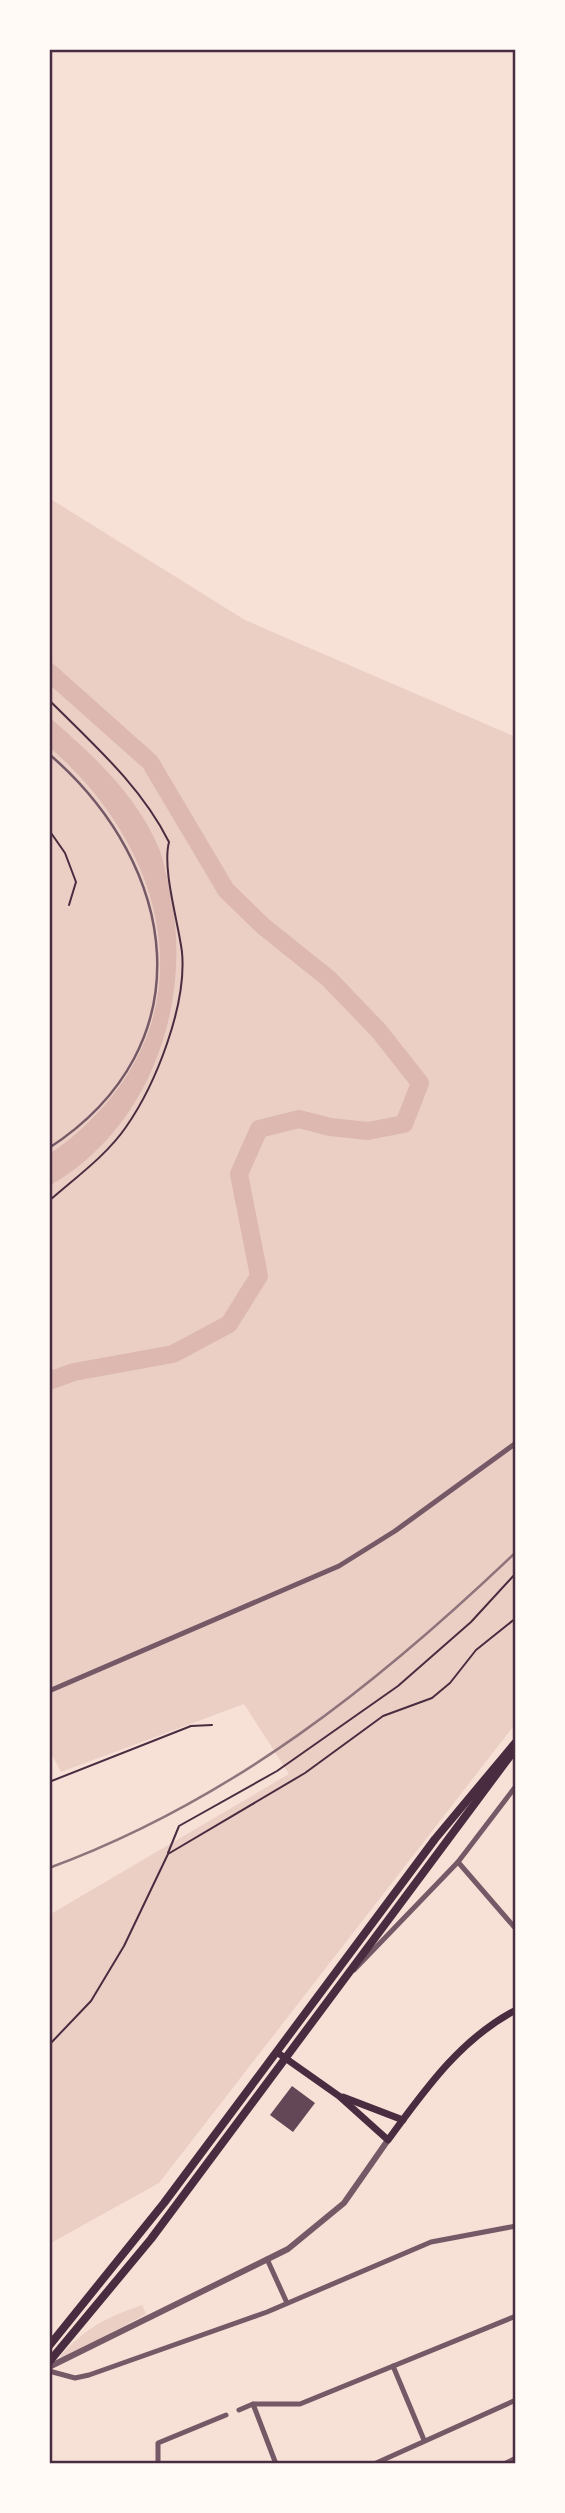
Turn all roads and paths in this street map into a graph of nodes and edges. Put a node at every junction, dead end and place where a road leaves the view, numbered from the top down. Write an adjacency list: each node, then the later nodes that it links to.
1 (49, 700): 6 (path)
2 (49, 754): 5 (lane)
3 (49, 831): 4 (path)
4 (69, 905)
5 (49, 1148)
6 (49, 1201)
7 (516, 1443): 10 (street)
8 (516, 1573): 16 (path)
9 (516, 1618): 16 (path)
10 (49, 1691)
11 (212, 1725): 14 (path)
12 (516, 1742): 22 (main road)
13 (516, 1748): 19 (main road)
14 (49, 1782)
15 (516, 1786): 17 (street)
16 (168, 1854): 21 (path)
17 (458, 1862): 18 (street); 19 (street)
18 (516, 1929)
19 (352, 1972): 23 (main road)
20 (516, 2010): 25 (main road)
21 (49, 2045)
22 (278, 2053): 23 (main road); 31 (main road)
23 (286, 2059): 24 (main road); 32 (main road)
24 (340, 2096): 25 (main road); 26 (main road)
25 (403, 2120): 26 (main road)
26 (388, 2140): 28 (street)
27 (516, 2227): 29 (street)
28 (267, 2259): 29 (street); 34 (street)
29 (286, 2303): 34 (street)
30 (516, 2316): 33 (street)
31 (49, 2346)
32 (49, 2362)
33 (393, 2366): 36 (street); 39 (street)
34 (49, 2369)
35 (516, 2400): 39 (street)
36 (253, 2404): 37 (street); 42 (street)
37 (239, 2410)
38 (226, 2415): 41 (street)
39 (424, 2440): 43 (street)
40 (516, 2458): 44 (street)
41 (158, 2464)
42 (276, 2464)
43 (374, 2464)
44 (504, 2464)

